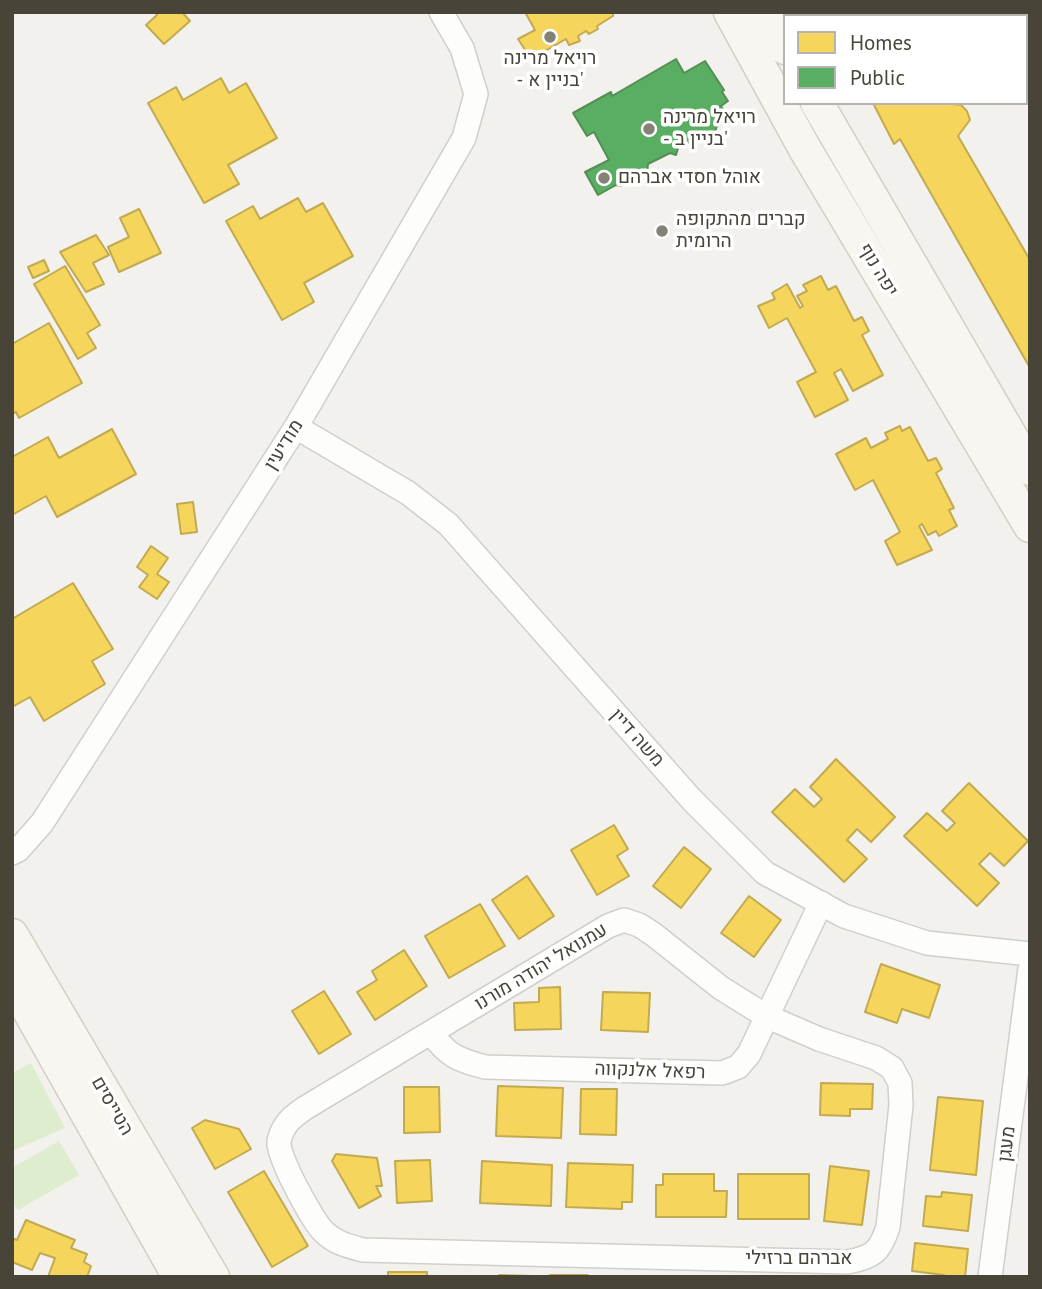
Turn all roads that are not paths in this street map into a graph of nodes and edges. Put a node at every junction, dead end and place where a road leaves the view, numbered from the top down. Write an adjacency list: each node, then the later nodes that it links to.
1 (441, 12): 6 (street, מודיעין)
2 (730, 12): 9 (main road, יפה נוף)
3 (764, 12): 4 (main road)
4 (783, 45)
5 (818, 105): 7 (main road, יפה נוף)
6 (296, 427): 10 (street, מודיעין); 11 (street, משה דיין)
7 (1030, 469)
8 (1030, 478): 9 (street)
9 (1025, 518)
10 (12, 853)
11 (821, 903): 13 (street, משה דיין); 16 (street, רפאל אלנקווה)
12 (12, 935): 22 (main road, הטייסים)
13 (1030, 954)
14 (1030, 969): 23 (street, מעגן)
15 (12, 981): 21 (main road, הטייסים)
16 (766, 1016): 17 (street, רפאל אלנקווה); 17 (street, עמנואל יהודה מורנו); 18 (street, עמנואל יהודה מורנו)
17 (431, 1033): 19 (street, עמנואל יהודה מורנו)
18 (892, 1068): 20 (street, אברהם ברזילי)
19 (278, 1143): 20 (street, אברהם ברזילי)
20 (615, 1266)
21 (179, 1277)
22 (213, 1277)
23 (990, 1277)

